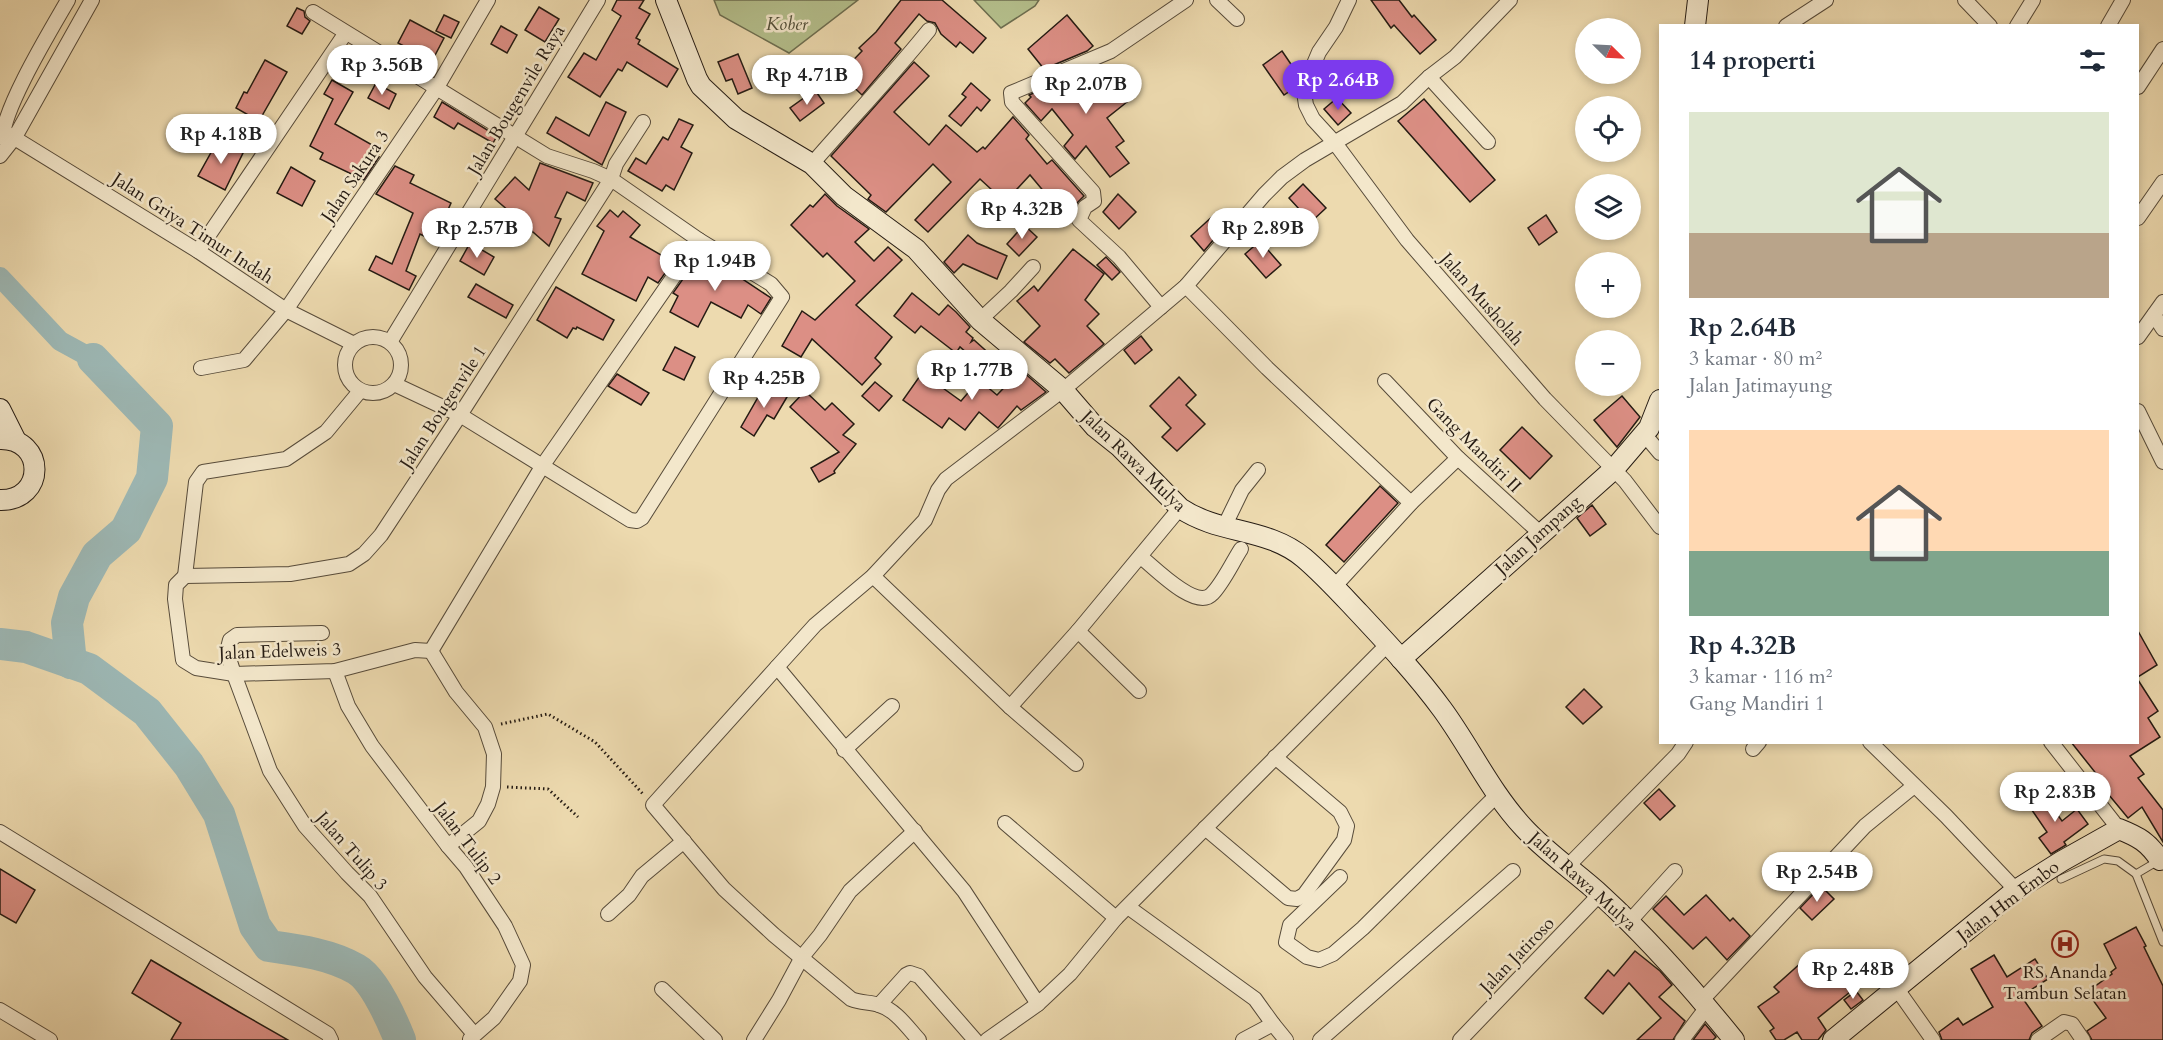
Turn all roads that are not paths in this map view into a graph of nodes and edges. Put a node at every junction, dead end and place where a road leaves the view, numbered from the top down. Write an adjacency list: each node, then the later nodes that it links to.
1 (68, 0): 29 (street)
2 (92, 0): 29 (street)
3 (488, 0): 27 (street, Jalan Sakura 3)
4 (598, 0): 30 (street, Jalan Bougenvile Raya)
5 (666, 0): 34 (main road, Jalan Rawa Mulya)
6 (1186, 0): 43 (street)
7 (1217, 0): 16 (street)
8 (1349, 0): 32 (street, Jalan Musholah)
9 (1510, 0): 25 (street)
10 (1698, 0): 17 (main road)
11 (1826, 0): 18 (street)
12 (1965, 0): 19 (street)
13 (2033, 0): 20 (street)
14 (2123, 0): 21 (street)
15 (313, 12): 23 (street)
16 (1236, 19)
17 (1695, 24)
18 (1789, 24)
19 (1988, 24)
20 (2018, 24)
21 (2109, 24)
22 (929, 30): 34 (street)
23 (345, 34): 27 (street); 39 (street)
24 (2163, 49): 26 (street)
25 (1429, 77): 31 (street); 32 (street)
26 (2139, 85)
27 (436, 89): 30 (street); 44 (street, Jalan Sakura 3)
28 (643, 122): 35 (street, Jalan Bougenvile 1)
29 (9, 134): 33 (street); 39 (street, Jalan Griya Timur Indah)
30 (515, 137): 35 (street); 49 (street, Jalan Bougenvile Raya)
31 (1488, 142)
32 (1335, 143): 41 (street); 66 (street, Jalan Musholah)
33 (2, 152)
34 (812, 164): 46 (main road, Jalan Rawa Mulya)
35 (610, 179): 38 (street); 59 (street, Jalan Bougenvile 1)
36 (2163, 182): 37 (street)
37 (2139, 217)
38 (699, 240): 65 (street); 65 (street)
39 (198, 251): 44 (street, Jalan Griya Timur Indah)
40 (1033, 267): 46 (street)
41 (1186, 286): 43 (street); 69 (street)
42 (2163, 302): 45 (street)
43 (1161, 307): 54 (street)
44 (286, 310): 50 (street, Jalan Griya Timur Indah); 51 (street, Jalan Sakura 3)
45 (2154, 315): 47 (street); 48 (street)
46 (980, 320): 54 (main road, Jalan Rawa Mulya)
47 (2163, 329)
48 (2139, 337)
49 (390, 342): 50 (street); 53 (street)
50 (354, 344): 55 (street)
51 (201, 368)
52 (1385, 381): 63 (street, Gang Mandiri II)
53 (394, 384): 55 (street); 59 (street)
54 (1063, 390): 70 (main road, Jalan Rawa Mulya); 77 (street)
55 (360, 392): 76 (street)
56 (1659, 403): 60 (main road, Jalan Jampang)
57 (0, 409): 61 (main road)
58 (2139, 413): 64 (street)
59 (460, 415): 65 (street); 76 (street, Jalan Bougenvile 1)
60 (1644, 434): 62 (street); 66 (main road, Jalan Jampang)
61 (8, 440): 68 (main road)
62 (1659, 452)
63 (1458, 458): 69 (street); 73 (street, Gang Mandiri II)
64 (2163, 462)
65 (543, 465): 81 (street)
66 (1614, 469): 71 (street, Jalan Musholah); 73 (main road, Jalan Jampang)
67 (1258, 470): 72 (street)
68 (0, 500)
69 (1411, 503): 78 (street)
70 (1180, 508): 72 (main road, Jalan Rawa Mulya); 75 (street)
71 (1659, 526)
72 (1224, 527): 78 (main road, Jalan Rawa Mulya)
73 (1540, 533): 82 (main road, Jalan Jampang)
74 (1241, 549): 75 (street)
75 (1141, 557): 79 (street)
76 (185, 576): 85 (street, Jalan Edelweis 3)
77 (873, 576): 83 (street); 88 (street)
78 (1334, 587): 82 (main road, Jalan Rawa Mulya)
79 (1078, 631): 86 (street); 88 (street)
80 (322, 633): 85 (street, Jalan Tulip 3)
81 (430, 651): 84 (street, Jalan Edelweis 3); 103 (street)
82 (1395, 651): 93 (street); 96 (main road, Jalan Rawa Mulya)
83 (777, 667): 92 (street); 102 (street)
84 (334, 671): 85 (street, Jalan Edelweis 3); 103 (street, Jalan Tulip 2)
85 (234, 674): 126 (street, Jalan Tulip 3)
86 (1139, 691)
87 (892, 705): 92 (street)
88 (1010, 707): 94 (street)
89 (1685, 744): 105 (street)
90 (1872, 744): 95 (street)
91 (2053, 744): 99 (street)
92 (844, 750): 100 (street)
93 (1275, 757): 98 (street); 98 (street)
94 (1076, 764)
95 (1914, 786): 111 (street); 121 (street)
96 (1498, 794): 105 (main road, Jalan Rawa Mulya); 109 (street)
97 (1005, 823): 115 (street)
98 (1205, 828): 113 (street)
99 (2120, 829): 104 (main road); 111 (main road, Jalan Hm Embo)
100 (915, 831): 118 (street); 122 (street)
101 (0, 832): 128 (street)
102 (684, 841): 114 (street); 118 (street)
103 (448, 846): 126 (street, Jalan Tulip 2)
104 (2162, 862): 108 (lane)
105 (1566, 868): 112 (main road, Jalan Rawa Mulya)
106 (1513, 871): 136 (street)
107 (1675, 871): 116 (street)
108 (2136, 874): 110 (lane); 117 (lane)
109 (1340, 877)
110 (2061, 879)
111 (2016, 890): 120 (main road, Jalan Hm Embo)
112 (1600, 894): 116 (main road, Jalan Rawa Mulya); 137 (street, Jalan Jatiroso)
113 (1128, 907): 115 (street); 125 (street)
114 (608, 914)
115 (1116, 918): 122 (street)
116 (1629, 922): 121 (main road, Jalan Rawa Mulya)
117 (2163, 942)
118 (802, 957): 123 (street); 130 (street)
119 (662, 989): 129 (street)
120 (1896, 989): 140 (main road, Jalan Hm Embo); 141 (street)
121 (1704, 1003): 138 (street); 139 (main road, Jalan Rawa Mulya)
122 (1038, 1004): 133 (street)
123 (879, 1005): 131 (street); 132 (street)
124 (0, 1010): 127 (street)
125 (1273, 1024): 134 (street); 135 (street)
126 (471, 1037)
127 (50, 1040)
128 (331, 1040)
129 (715, 1040)
130 (754, 1040)
131 (919, 1040)
132 (975, 1040)
133 (987, 1040)
134 (1244, 1040)
135 (1286, 1040)
136 (1320, 1040)
137 (1460, 1040)
138 (1682, 1040)
139 (1734, 1040)
140 (1833, 1040)
141 (1933, 1040)
142 (2038, 1040): 143 (street)
143 (2083, 1040)

